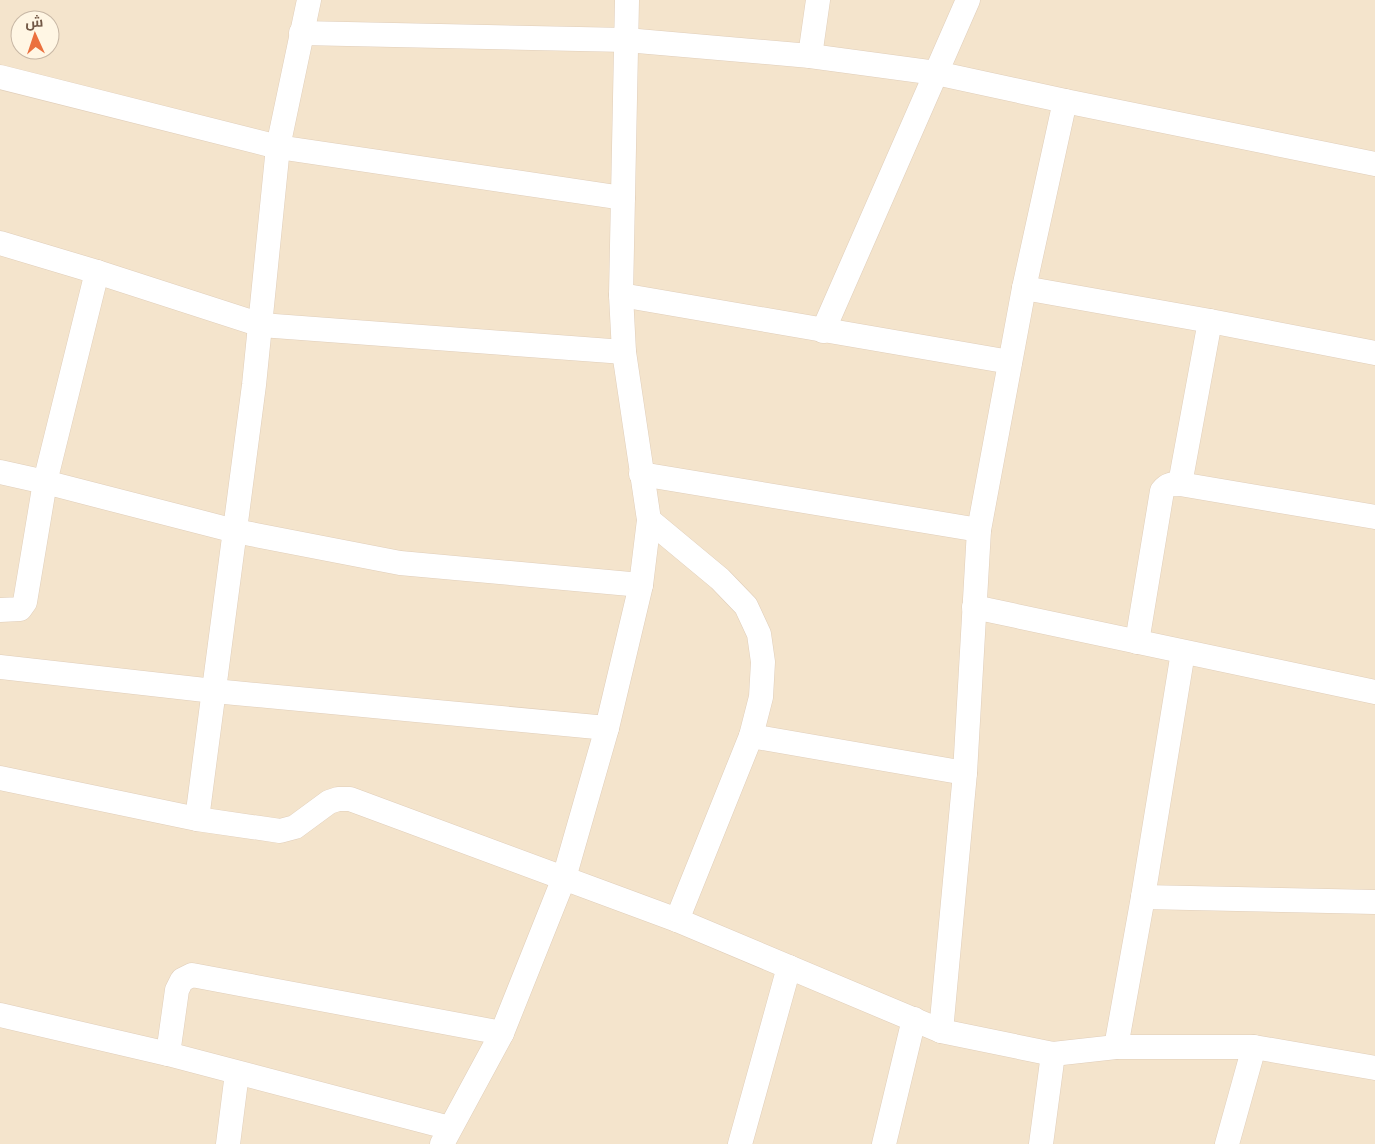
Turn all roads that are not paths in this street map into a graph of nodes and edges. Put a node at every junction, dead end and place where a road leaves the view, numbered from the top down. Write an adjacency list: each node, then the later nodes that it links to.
1 (309, 0): 5 (street)
2 (627, 0): 6 (street)
3 (818, 0): 7 (street)
4 (968, 0): 8 (street)
5 (301, 33): 6 (street); 11 (street)
6 (626, 40): 7 (street); 13 (street)
7 (810, 56): 8 (street)
8 (936, 73): 10 (street); 20 (street)
9 (0, 77): 11 (street)
10 (1065, 101): 12 (street); 16 (street)
11 (278, 147): 13 (street); 19 (street)
12 (1375, 164)
13 (623, 198): 17 (street)
14 (0, 243): 15 (street)
15 (96, 272): 19 (street); 26 (street)
16 (1024, 288): 18 (street); 23 (street)
17 (621, 295): 20 (street); 21 (street)
18 (1210, 320): 22 (street); 27 (street)
19 (260, 325): 21 (street); 31 (street)
20 (823, 331): 23 (street)
21 (624, 352): 25 (street)
22 (1375, 353)
23 (1010, 362): 30 (street)
24 (0, 472): 26 (street)
25 (641, 474): 29 (street); 30 (street)
26 (45, 482): 31 (street); 34 (street)
27 (1180, 484): 28 (street); 35 (street)
28 (1375, 517)
29 (649, 520): 32 (street); 41 (street)
30 (979, 530): 33 (street)
31 (235, 532): 32 (street); 38 (street)
32 (641, 585): 40 (street)
33 (974, 607): 35 (street); 42 (street)
34 (0, 610)
35 (1137, 642): 36 (street)
36 (1182, 652): 39 (street); 46 (street)
37 (0, 666): 38 (street)
38 (214, 691): 40 (street); 44 (street)
39 (1375, 692)
40 (606, 728): 45 (street)
41 (751, 736): 42 (street); 48 (street)
42 (965, 773): 52 (street)
43 (0, 778): 44 (street)
44 (196, 819): 45 (street)
45 (564, 878): 48 (street); 53 (street)
46 (1143, 897): 47 (street); 54 (street)
47 (1375, 902)
48 (677, 920): 49 (street)
49 (789, 967): 51 (street); 62 (street)
50 (0, 1015): 56 (street)
51 (914, 1019): 52 (street); 63 (street)
52 (940, 1031): 57 (street)
53 (502, 1033): 56 (street); 60 (street)
54 (1116, 1047): 55 (street); 57 (street)
55 (1254, 1047): 58 (street); 65 (street)
56 (168, 1054): 59 (street)
57 (1052, 1054): 64 (street)
58 (1375, 1068)
59 (237, 1073): 60 (street); 61 (street)
60 (446, 1136)
61 (228, 1144)
62 (740, 1144)
63 (884, 1144)
64 (1041, 1144)
65 (1227, 1144)

